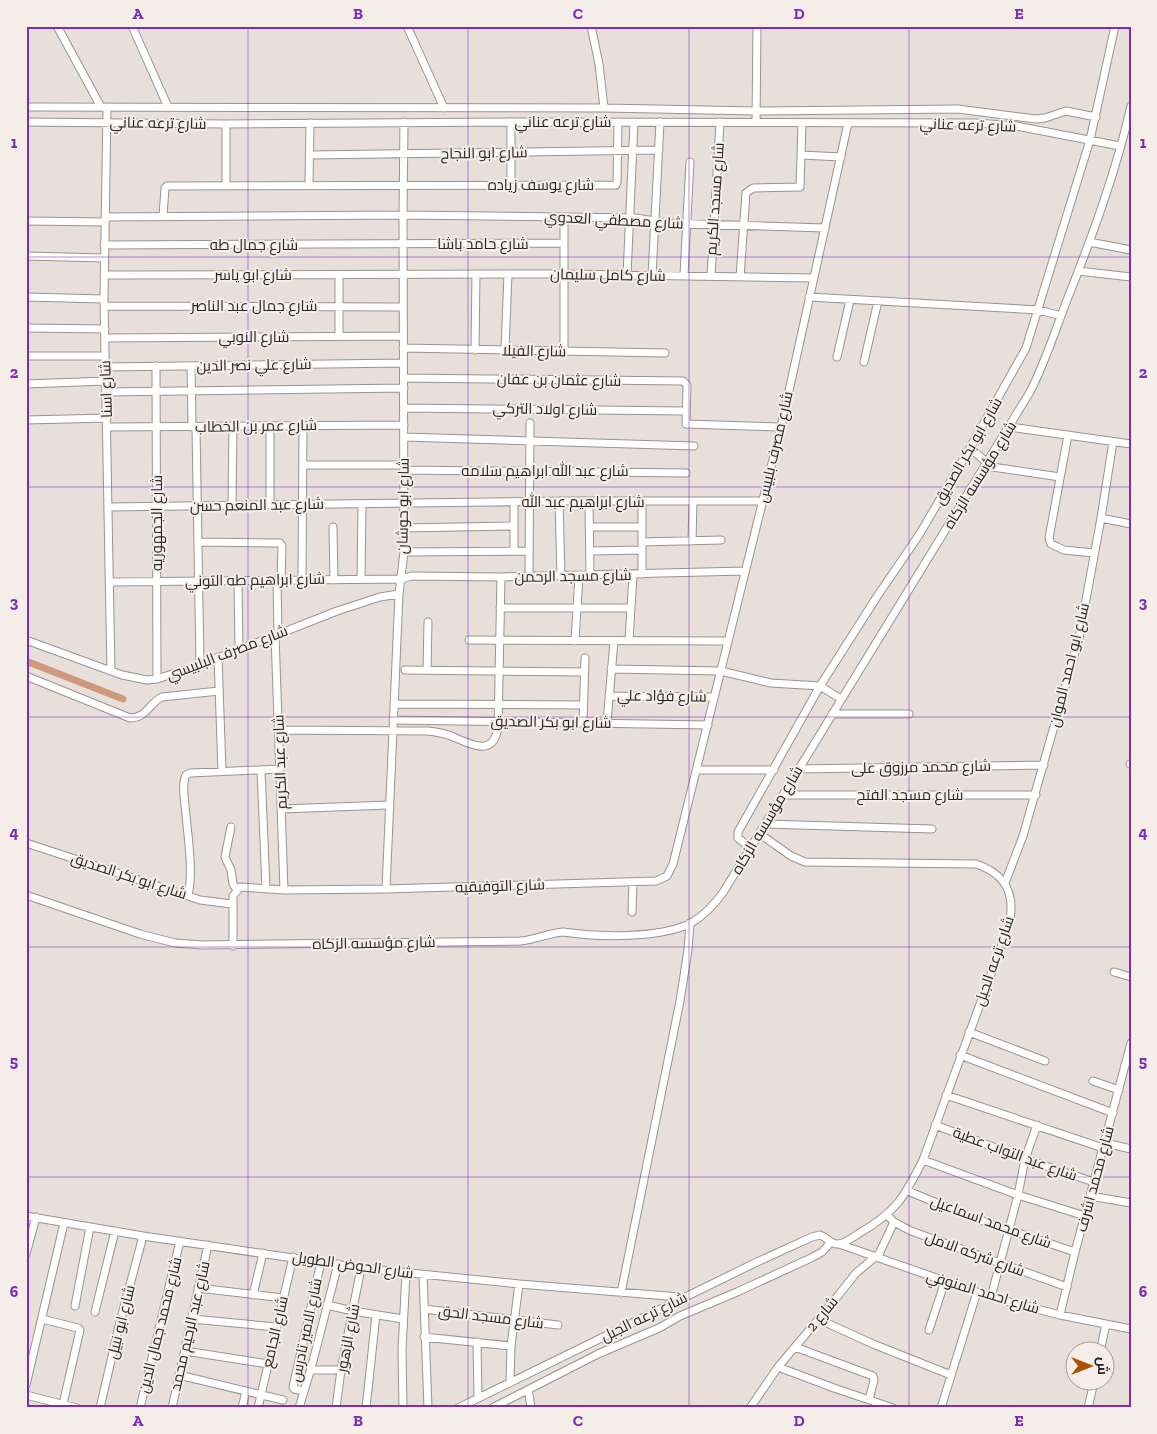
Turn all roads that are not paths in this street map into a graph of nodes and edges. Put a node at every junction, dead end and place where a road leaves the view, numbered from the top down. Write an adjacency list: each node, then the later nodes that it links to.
1 (57, 26): 9 (street)
2 (132, 26): 10 (street)
3 (591, 26): 12 (street)
4 (757, 26): 13 (street)
5 (1116, 26): 14 (street, شارع ابو بكر الصديق)
6 (410, 27): 11 (street)
7 (1131, 106): 28 (street, شارع مؤسسه الزكاه)
8 (26, 107): 9 (street, شارع ترعه عناني)
9 (104, 107): 10 (street, شارع ترعه عناني); 23 (street, شارع اسنا)
10 (168, 107): 11 (street, شارع ترعه عناني)
11 (444, 108): 12 (street, شارع ترعه عناني)
12 (604, 108): 13 (street, شارع ترعه عناني)
13 (756, 110): 14 (street, شارع ترعه عناني); 22 (street)
14 (1096, 117): 29 (street, شارع ابو بكر الصديق)
15 (26, 122): 23 (street, شارع ترعه عناني)
16 (404, 122): 17 (street, شارع ترعه عناني); 24 (street, شارع ترعه عناني); 35 (street, شارع ابو حوشان)
17 (511, 122): 18 (street, شارع ترعه عناني); 34 (street)
18 (618, 122): 19 (street, شارع ترعه عناني); 32 (street, شارع يوسف زياده)
19 (634, 122): 20 (street, شارع ترعه عناني); 33 (street)
20 (660, 122): 21 (street, شارع ترعه عناني); 31 (street)
21 (720, 122): 22 (street, شارع ترعه عناني); 52 (street, شارع مسجد الكريم)
22 (756, 122): 25 (street, شارع ترعه عناني)
23 (106, 123): 27 (street, شارع ترعه عناني); 48 (street, شارع اسنا)
24 (310, 123): 27 (street, شارع ترعه عناني); 36 (street)
25 (802, 123): 26 (street, شارع ترعه عناني); 37 (street)
26 (848, 123): 29 (street, شارع ترعه عناني); 38 (street, شارع مصرف بلبيس)
27 (226, 124): 43 (street)
28 (1128, 133): 30 (street, شارع مؤسسه الزكاه)
29 (1094, 141): 30 (street, شارع ترعه عناني); 83 (street, شارع ابو بكر الصديق)
30 (1117, 145): 55 (street, شارع مؤسسه الزكاه)
31 (660, 150): 33 (street, شارع ابو النجاح); 50 (street)
32 (618, 151): 33 (street, شارع ابو النجاح); 34 (street, شارع ابو النجاح); 42 (street, شارع يوسف زياده)
33 (633, 151): 47 (street)
34 (511, 152): 35 (street, شارع ابو النجاح); 42 (street)
35 (404, 154): 36 (street, شارع ابو النجاح); 40 (street, شارع ابو حوشان)
36 (310, 155): 41 (street)
37 (801, 155): 38 (street); 53 (street)
38 (841, 157): 54 (street, شارع مصرف بلبيس)
39 (690, 162): 51 (street)
40 (403, 184): 41 (street, شارع يوسف زياده); 42 (street, شارع يوسف زياده); 44 (street, شارع ابو حوشان)
41 (309, 185): 43 (street, شارع يوسف زياده)
42 (511, 185)
43 (226, 186): 45 (street, شارع يوسف زياده)
44 (402, 215): 45 (street, شارع مصطفي العدوي); 46 (street, شارع مصطفي العدوي); 57 (street, شارع ابو حوشان)
45 (163, 216): 48 (street, شارع مصطفي العدوي)
46 (564, 217): 47 (street, شارع مصطفي العدوي); 56 (street)
47 (630, 218): 50 (street, شارع مصطفي العدوي); 69 (street)
48 (105, 219): 49 (street); 58 (street, شارع اسنا)
49 (26, 221)
50 (655, 222): 51 (street, شارع مصطفي العدوي); 70 (street)
51 (687, 224): 52 (street, شارع مصطفي العدوي); 71 (street)
52 (713, 225): 53 (street, شارع مصطفي العدوي); 72 (street, شارع مسجد الكريم)
53 (742, 226): 54 (street, شارع مصطفي العدوي); 73 (street)
54 (825, 228): 75 (street, شارع مصرف بلبيس)
55 (1089, 242): 59 (street); 62 (street, شارع مؤسسه الزكاه)
56 (564, 243): 57 (street, شارع حامد باشا); 65 (street)
57 (403, 244): 58 (street, شارع جمال طه); 68 (street, شارع ابو حوشان)
58 (104, 245): 61 (street, شارع اسنا)
59 (1131, 250)
60 (26, 256): 61 (street)
61 (104, 258): 66 (street, شارع اسنا)
62 (1078, 271): 74 (street); 84 (street, شارع مؤسسه الزكاه)
63 (476, 274): 64 (street, شارع كامل سليمان); 68 (street, شارع كامل سليمان); 91 (street)
64 (508, 274): 65 (street, شارع كامل سليمان); 92 (street)
65 (564, 274): 69 (street, شارع كامل سليمان); 93 (street)
66 (104, 275): 67 (street, شارع ابو ياسر); 80 (street, شارع اسنا)
67 (339, 275): 68 (street, شارع ابو ياسر); 81 (street)
68 (403, 275): 82 (street, شارع ابو حوشان)
69 (627, 275): 70 (street, شارع كامل سليمان)
70 (652, 276): 71 (street, شارع كامل سليمان)
71 (684, 276): 72 (street, شارع كامل سليمان)
72 (710, 276): 73 (street, شارع كامل سليمان)
73 (740, 277): 75 (street, شارع كامل سليمان)
74 (1131, 277)
75 (814, 278): 77 (street, شارع مصرف بلبيس)
76 (26, 296): 80 (street, شارع جمال عبد الناصر)
77 (809, 297): 78 (street); 121 (street, شارع مصرف بلبيس)
78 (850, 300): 79 (street); 97 (street)
79 (878, 301): 83 (street); 98 (street)
80 (104, 303): 81 (street, شارع جمال عبد الناصر); 86 (street, شارع اسنا)
81 (339, 306): 82 (street, شارع جمال عبد الناصر); 87 (street)
82 (403, 306): 88 (street, شارع ابو حوشان)
83 (1039, 310): 84 (street); 130 (street, شارع ابو بكر الصديق)
84 (1061, 316): 122 (street, شارع مؤسسه الزكاه)
85 (26, 328): 86 (street)
86 (104, 329): 89 (street, شارع اسنا)
87 (339, 336): 88 (street, شارع النوبي); 89 (street, شارع النوبي)
88 (403, 336): 90 (street, شارع ابو حوشان)
89 (105, 338): 96 (street, شارع اسنا)
90 (403, 348): 91 (street, شارع الفيلا); 99 (street, شارع ابو حوشان)
91 (475, 350): 92 (street, شارع الفيلا)
92 (505, 350): 93 (street, شارع الفيلا)
93 (564, 351): 94 (street, شارع الفيلا)
94 (665, 353)
95 (26, 356): 96 (street)
96 (105, 356): 102 (street, شارع اسنا)
97 (837, 357)
98 (864, 362)
99 (403, 363): 101 (street, شارع علي نصر الدين); 103 (street, شارع ابو حوشان)
100 (156, 366): 101 (street, شارع علي نصر الدين); 102 (street, شارع علي نصر الدين); 107 (street, شارع الجمهوريه)
101 (191, 366): 108 (street)
102 (106, 367): 104 (street, شارع اسنا)
103 (404, 378): 106 (street, شارع ابو حوشان); 111 (street, شارع عثمان بن عفان)
104 (106, 381): 105 (street); 109 (street, شارع اسنا)
105 (26, 384)
106 (404, 388): 108 (street); 110 (street, شارع ابو حوشان)
107 (156, 391): 108 (street); 109 (street); 119 (street, شارع الجمهوريه)
108 (192, 391): 120 (street)
109 (106, 392): 112 (street, شارع اسنا)
110 (404, 408): 111 (street, شارع اولاد التركي); 115 (street, شارع ابو حوشان)
111 (685, 411): 121 (street)
112 (107, 418): 113 (street); 123 (street, شارع اسنا)
113 (26, 420)
114 (530, 423): 126 (street)
115 (404, 424): 118 (street, شارع عمر بن الخطاب); 125 (street, شارع ابو حوشان)
116 (233, 426): 117 (street, شارع عمر بن الخطاب); 120 (street, شارع عمر بن الخطاب); 150 (street)
117 (270, 426): 118 (street, شارع عمر بن الخطاب); 146 (street)
118 (303, 426): 132 (street)
119 (156, 427): 120 (street, شارع عمر بن الخطاب); 123 (street, شارع عمر بن الخطاب); 148 (street, شارع الجمهوريه)
120 (194, 427): 149 (street)
121 (780, 427): 140 (street, شارع مصرف بلبيس)
122 (1010, 427): 124 (street); 131 (street, شارع مؤسسه الزكاه)
123 (108, 428): 151 (street, شارع اسنا)
124 (1068, 435): 127 (street); 136 (street)
125 (404, 437): 126 (street); 133 (street, شارع ابو حوشان)
126 (530, 441): 129 (street); 134 (street)
127 (1113, 442): 128 (street); 152 (street, شارع ابو احمد الموان)
128 (1131, 444)
129 (694, 446)
130 (970, 448): 131 (street); 212 (street, شارع ابو بكر الصديق)
131 (988, 464): 136 (street); 216 (street, شارع مؤسسه الزكاه)
132 (303, 466): 133 (street, شارع عبد الله ابراهيم سلامه); 147 (street)
133 (404, 467): 134 (street, شارع عبد الله ابراهيم سلامه); 145 (street, شارع ابو حوشان)
134 (530, 471): 135 (street, شارع عبد الله ابراهيم سلامه); 142 (street)
135 (686, 472)
136 (1060, 477): 168 (street)
137 (559, 501): 138 (street, شارع ابراهيم عبد الله); 142 (street, شارع ابراهيم عبد الله); 173 (street)
138 (589, 501): 143 (street, شارع ابراهيم عبد الله); 156 (street)
139 (693, 501): 140 (street, شارع ابراهيم عبد الله); 143 (street, شارع ابراهيم عبد الله); 160 (street)
140 (762, 501): 169 (street, شارع مصرف بلبيس)
141 (514, 502): 142 (street, شارع ابراهيم عبد الله); 145 (street, شارع ابراهيم عبد الله); 154 (street)
142 (530, 502): 165 (street)
143 (642, 502): 157 (street)
144 (362, 504): 145 (street, شارع عبد المنعم حسن); 147 (street, شارع عبد المنعم حسن); 177 (street)
145 (404, 504): 158 (street, شارع ابو حوشان)
146 (270, 505): 147 (street, شارع عبد المنعم حسن); 150 (street, شارع عبد المنعم حسن)
147 (303, 505): 180 (street)
148 (157, 506): 149 (street, شارع عبد المنعم حسن); 151 (street, شارع عبد المنعم حسن); 185 (street, شارع الجمهوريه)
149 (197, 506): 150 (street, شارع عبد المنعم حسن); 161 (street)
150 (232, 506)
151 (109, 507): 184 (street, شارع اسنا)
152 (1101, 518): 153 (street); 168 (street, شارع ابو احمد الموان)
153 (1131, 524)
154 (514, 526): 158 (street); 164 (street)
155 (333, 527): 181 (street)
156 (589, 527): 157 (street); 166 (street)
157 (642, 527): 162 (street)
158 (404, 528): 167 (street, شارع ابو حوشان)
159 (721, 540): 160 (street)
160 (692, 541): 162 (street)
161 (198, 542): 179 (street, شارع عبد الكريم); 182 (street)
162 (642, 542): 163 (street)
163 (642, 550): 166 (street); 171 (street)
164 (514, 551): 165 (street); 167 (street)
165 (530, 551): 176 (street)
166 (590, 551): 172 (street)
167 (404, 552): 178 (street, شارع ابو حوشان)
168 (1094, 554): 229 (street, شارع ابو احمد الموان)
169 (745, 571): 171 (street, شارع مسجد الرحمن); 198 (street, شارع مصرف بلبيس)
170 (633, 574): 171 (street, شارع مسجد الرحمن); 172 (street, شارع مسجد الرحمن); 189 (street)
171 (642, 574)
172 (590, 575): 174 (street, شارع مسجد الرحمن)
173 (561, 576): 174 (street, شارع مسجد الرحمن); 176 (street, شارع مسجد الرحمن)
174 (579, 576): 188 (street)
175 (500, 577): 176 (street, شارع مسجد الرحمن); 178 (street, شارع مسجد الرحمن); 187 (street)
176 (529, 577)
177 (361, 579): 178 (street, شارع ابراهيم طه التوني); 181 (street, شارع ابراهيم طه التوني)
178 (401, 579): 186 (street, شارع ابو حوشان)
179 (279, 580): 180 (street, شارع ابراهيم طه التوني); 183 (street, شارع ابراهيم طه التوني); 191 (street, شارع عبد الكريم)
180 (302, 580): 181 (street, شارع ابراهيم طه التوني)
181 (334, 580)
182 (199, 581): 183 (street, شارع ابراهيم طه التوني); 185 (street, شارع ابراهيم طه التوني); 202 (street)
183 (238, 581): 199 (street)
184 (110, 582): 185 (street, شارع ابراهيم طه التوني); 206 (street, شارع اسنا)
185 (157, 582): 211 (street, شارع الجمهوريه)
186 (399, 594): 191 (street, شارع مصرف البلبيسي); 217 (street, شارع ابو حوشان)
187 (500, 608): 188 (street); 194 (street)
188 (577, 608): 189 (street); 195 (street)
189 (631, 608): 197 (street)
190 (428, 622): 205 (street)
191 (276, 635): 199 (street, شارع مصرف البلبيسي); 227 (street, شارع عبد الكريم)
192 (26, 640): 206 (street, شارع مصرف البلبيسي)
193 (469, 640): 194 (street)
194 (500, 640): 195 (street); 207 (street)
195 (576, 641): 196 (street)
196 (614, 641): 197 (street); 203 (street)
197 (629, 641): 198 (street)
198 (728, 641): 208 (street, شارع مصرف بلبيس)
199 (239, 649): 200 (street, شارع مصرف البلبيسي)
200 (218, 658): 202 (street, شارع مصرف البلبيسي); 213 (street)
201 (585, 658): 209 (street)
202 (200, 664): 211 (street, شارع مصرف البلبيسي)
203 (611, 669): 208 (street); 214 (street)
204 (404, 670): 205 (street)
205 (427, 670): 207 (street)
206 (112, 671): 211 (street, شارع مصرف البلبيسي)
207 (500, 671): 209 (street); 218 (street)
208 (721, 671): 212 (street); 215 (street, شارع مصرف بلبيس)
209 (584, 672): 219 (street)
210 (26, 676): 213 (street, شارع مصرف البلبيسي)
211 (157, 679)
212 (820, 686): 216 (street); 234 (street, شارع ابو بكر الصديق)
213 (219, 691): 235 (street)
214 (609, 696): 215 (street, شارع فؤاد علي); 225 (street)
215 (714, 697): 226 (street, شارع مصرف بلبيس)
216 (841, 699): 220 (street, شارع مؤسسه الزكاه)
217 (394, 704): 218 (street); 222 (street, شارع ابو حوشان)
218 (499, 705): 219 (street); 223 (street)
219 (583, 705): 224 (street)
220 (832, 714): 221 (street); 231 (street, شارع مؤسسه الزكاه)
221 (909, 714)
222 (393, 720): 223 (street, شارع ابو بكر الصديق); 228 (street, شارع ابو حوشان)
223 (499, 721): 224 (street, شارع ابو بكر الصديق); 228 (street)
224 (583, 723): 225 (street, شارع ابو بكر الصديق)
225 (607, 723): 226 (street, شارع ابو بكر الصديق)
226 (708, 725): 233 (street, شارع مصرف بلبيس)
227 (279, 730): 228 (street); 230 (street, شارع عبد الكريم)
228 (393, 730): 238 (street, شارع ابو حوشان)
229 (1044, 765): 231 (street, شارع محمد مرزوق على); 237 (street, شارع ابو احمد الموان)
230 (280, 769): 232 (street); 239 (street, شارع عبد الكريم)
231 (798, 769): 236 (street, شارع مؤسسه الزكاه)
232 (261, 770): 235 (street); 248 (street)
233 (697, 770): 234 (street); 246 (street, شارع التوفيقيه)
234 (774, 770): 245 (street, شارع ابو بكر الصديق)
235 (222, 771): 253 (street)
236 (784, 795): 237 (street, شارع مسجد الفتح); 240 (street, شارع مؤسسه الزكاه)
237 (1036, 795): 247 (street, شارع ابو احمد الموان)
238 (390, 805): 239 (street); 249 (street, شارع ابو حوشان)
239 (282, 809): 251 (street, شارع عبد الكريم)
240 (765, 824): 242 (street); 243 (street, شارع مؤسسه الزكاه)
241 (231, 827): 250 (street)
242 (932, 829)
243 (760, 834): 245 (street, شارع مؤسسه الزكاه); 247 (street)
244 (26, 843): 253 (street, شارع ابو بكر الصديق)
245 (751, 846): 256 (street, شارع مؤسسه الزكاه)
246 (633, 882): 249 (street, شارع التوفيقيه); 255 (street)
247 (1005, 883): 260 (street, شارع ترعه الجبل)
248 (266, 888): 250 (street, شارع التوفيقيه); 251 (street, شارع التوفيقيه)
249 (386, 889): 251 (street, شارع التوفيقيه)
250 (237, 890): 254 (street)
251 (284, 890)
252 (26, 895): 257 (street, شارع مؤسسه الزكاه)
253 (188, 895): 254 (street, شارع ابو بكر الصديق)
254 (232, 904): 257 (street)
255 (632, 912)
256 (690, 924): 257 (street, شارع مؤسسه الزكاه); 307 (street)
257 (233, 946)
258 (1114, 972): 259 (street)
259 (1131, 977)
260 (969, 1032): 262 (street, شارع ترعه الجبل); 263 (street)
261 (1131, 1043): 265 (street, شارع محمد اشرف)
262 (960, 1055): 266 (street, شارع ترعه الجبل); 267 (street)
263 (1045, 1061)
264 (1093, 1082): 265 (street)
265 (1118, 1090): 267 (street, شارع محمد اشرف)
266 (946, 1094): 268 (street, شارع ترعه الجبل); 269 (street)
267 (1113, 1113): 270 (street, شارع محمد اشرف)
268 (936, 1125): 272 (street, شارع عبد التواب عطية); 273 (street, شارع ترعه الجبل)
269 (1037, 1125): 270 (street); 272 (street)
270 (1104, 1145): 271 (street); 274 (street, شارع محمد اشرف)
271 (1131, 1149)
272 (1025, 1159): 274 (street, شارع عبد التواب عطية); 276 (street)
273 (923, 1160): 275 (street, شارع ترعه الجبل); 276 (street)
274 (1094, 1182): 277 (street, شارع محمد اشرف)
275 (908, 1191): 279 (street, شارع ترعه الجبل); 286 (street, شارع محمد اسماعيل)
276 (1018, 1195): 281 (street); 286 (street)
277 (1090, 1196): 278 (street); 281 (street, شارع محمد اشرف)
278 (1131, 1203)
279 (887, 1215): 283 (street, شارع شركه الامل); 290 (street, شارع ترعه الجبل)
280 (26, 1216): 282 (street, شارع الحوض الطويل)
281 (1085, 1216): 292 (street, شارع محمد اشرف)
282 (36, 1217): 284 (street, شارع الحوض الطويل); 294 (street)
283 (894, 1222): 296 (street, شارع 2); 299 (street, شارع شركه الامل)
284 (64, 1223): 285 (street, شارع الحوض الطويل); 320 (street)
285 (90, 1227): 287 (street, شارع الحوض الطويل); 314 (street)
286 (1008, 1230): 292 (street, شارع محمد اسماعيل); 299 (street)
287 (115, 1231): 288 (street, شارع الحوض الطويل); 317 (street)
288 (143, 1236): 289 (street, شارع الحوض الطويل); 356 (street, شارع ابو نبيل)
289 (180, 1241): 291 (street, شارع الحوض الطويل); 354 (street, شارع محمد جمال الدين)
290 (835, 1243): 296 (street, شارع احمد المنوفي); 312 (street, شارع ترعه الجبل); 345 (street, شارع ترعه الجبل)
291 (208, 1245): 293 (street, شارع الحوض الطويل); 306 (street, شارع عبد الرحيم محمد)
292 (1075, 1252): 305 (street, شارع محمد اشرف)
293 (263, 1253): 295 (street, شارع الحوض الطويل); 309 (street)
294 (26, 1254)
295 (293, 1257): 297 (street, شارع الحوض الطويل); 311 (street, شارع الجامع)
296 (876, 1257): 303 (street, شارع احمد المنوفي); 323 (street, شارع 2)
297 (321, 1262): 298 (street, شارع الحوض الطويل); 346 (street, شارع الامير تادرس)
298 (338, 1264): 300 (street, شارع الحوض الطويل); 313 (street)
299 (1000, 1264): 305 (street, شارع شركه الامل); 310 (street)
300 (361, 1268): 301 (street, شارع الحوض الطويل); 316 (street, شارع الزهور)
301 (406, 1273): 302 (street, شارع الحوض الطويل); 322 (street)
302 (423, 1275): 304 (street, شارع الحوض الطويل); 315 (street)
303 (945, 1282): 308 (street, شارع احمد المنوفي); 329 (street)
304 (519, 1284): 307 (street, شارع الحوض الطويل); 324 (street)
305 (1067, 1287): 319 (street, شارع محمد اشرف)
306 (198, 1288): 309 (street); 321 (street, شارع عبد الرحيم محمد)
307 (621, 1292): 312 (street, شارع الحوض الطويل)
308 (976, 1292): 310 (street, شارع احمد المنوفي); 340 (street)
309 (253, 1295): 311 (street)
310 (991, 1297): 319 (street, شارع احمد المنوفي)
311 (283, 1298): 327 (street, شارع الجامع)
312 (683, 1298): 342 (street, شارع ترعه الجبل)
313 (327, 1305): 316 (street); 338 (street)
314 (74, 1306)
315 (424, 1309): 324 (street, شارع مسجد الحق); 330 (street)
316 (353, 1311): 318 (street); 339 (street, شارع الزهور)
317 (95, 1312)
318 (376, 1315): 322 (street); 362 (street)
319 (1060, 1315): 325 (street, شارع احمد المنوفي)
320 (42, 1319): 343 (street); 353 (street)
321 (192, 1319): 327 (street); 335 (street, شارع عبد الرحيم محمد)
322 (403, 1319): 363 (street)
323 (818, 1319): 334 (street, شارع 2); 340 (street)
324 (514, 1320): 326 (street, شارع مسجد الحق); 333 (street)
325 (1106, 1324): 328 (street, شارع احمد المنوفي); 332 (street)
326 (558, 1325)
327 (276, 1327): 336 (street, شارع الجامع)
328 (1131, 1329)
329 (929, 1330)
330 (424, 1337): 331 (street); 364 (street)
331 (478, 1342): 333 (street); 350 (street)
332 (1102, 1342)
333 (511, 1346): 342 (street)
334 (795, 1347): 337 (street, شارع 2); 352 (street)
335 (184, 1351): 336 (street); 341 (street, شارع عبد الرحيم محمد)
336 (268, 1364): 349 (street, شارع الجامع)
337 (778, 1367): 352 (street); 368 (street, شارع 2)
338 (311, 1370): 339 (street); 346 (street)
339 (341, 1370): 361 (street, شارع الزهور)
340 (951, 1374): 370 (street)
341 (179, 1375): 344 (street); 357 (street, شارع عبد الرحيم محمد)
342 (510, 1382): 350 (street, شارع ترعه الجبل)
343 (26, 1385)
344 (246, 1391): 349 (street); 358 (street)
345 (527, 1391): 366 (street, شارع ترعه الجبل); 367 (street)
346 (304, 1392): 360 (street)
347 (1092, 1392): 371 (street)
348 (26, 1394): 353 (street)
349 (262, 1395): 351 (street); 359 (street, شارع الجامع)
350 (478, 1398): 365 (street, شارع ترعه الجبل)
351 (283, 1400)
352 (868, 1400): 369 (street)
353 (63, 1404): 355 (street)
354 (142, 1407)
355 (77, 1408)
356 (100, 1408)
357 (172, 1408)
358 (242, 1408)
359 (258, 1408)
360 (299, 1408)
361 (336, 1408)
362 (366, 1408)
363 (403, 1408)
364 (428, 1408)
365 (458, 1408)
366 (492, 1408)
367 (531, 1408)
368 (750, 1408)
369 (893, 1408)
370 (941, 1408)
371 (1088, 1408)

